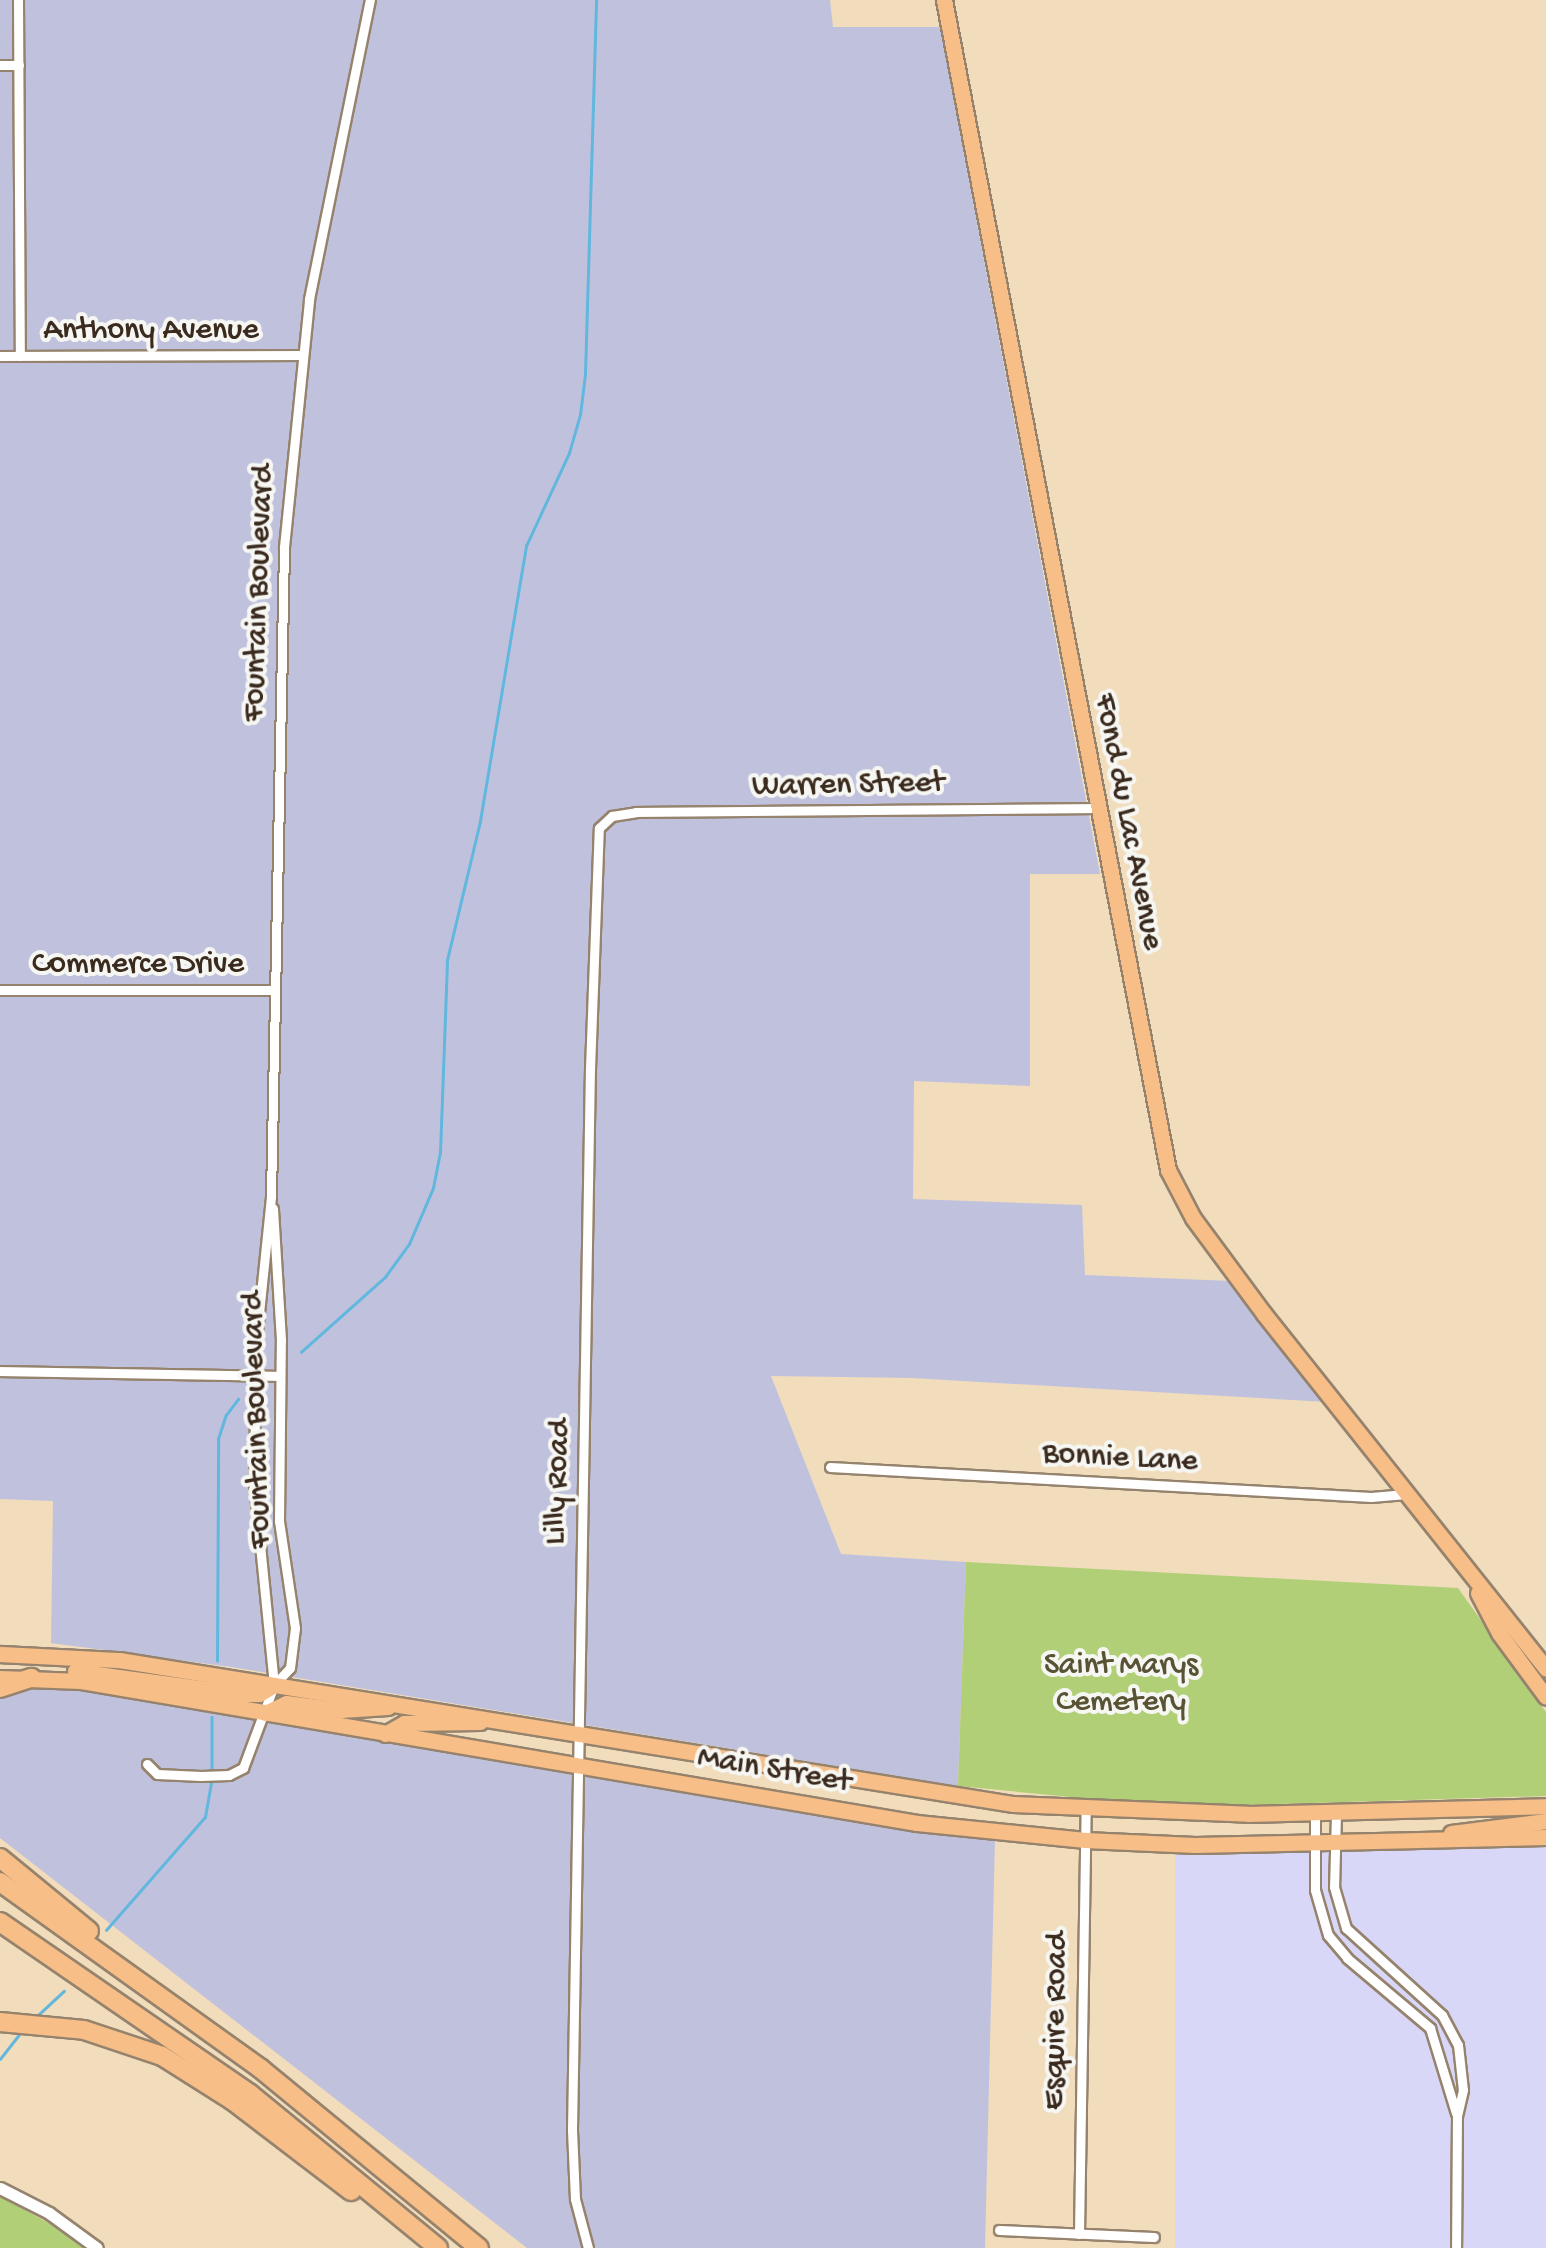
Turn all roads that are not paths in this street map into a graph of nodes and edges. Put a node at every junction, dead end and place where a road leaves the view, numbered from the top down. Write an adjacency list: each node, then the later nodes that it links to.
1 (18, 0): 5 (street)
2 (370, 0): 8 (street, Fountain Boulevard)
3 (944, 0): 9 (main road, Fond du Lac Avenue)
4 (0, 65): 5 (street)
5 (18, 66): 7 (street)
6 (0, 356): 7 (street, Anthony Avenue)
7 (20, 356): 8 (street, Anthony Avenue)
8 (301, 356): 12 (street, Fountain Boulevard)
9 (1098, 808): 10 (street, Warren Street); 18 (main road, Fond du Lac Avenue)
10 (602, 824): 31 (street, Lilly Road)
11 (0, 990): 12 (street, Commerce Drive)
12 (275, 990): 13 (street, Fountain Boulevard)
13 (271, 1196): 15 (street, Fountain Boulevard); 16 (street, Fountain Boulevard)
14 (0, 1371): 15 (street)
15 (256, 1376): 16 (street); 24 (street, Fountain Boulevard)
16 (280, 1376): 24 (street, Fountain Boulevard)
17 (830, 1468): 18 (street, Bonnie Lane)
18 (1408, 1493): 19 (main road, Fond du Lac Avenue)
19 (1462, 1563): 21 (main road, Fond du Lac Avenue); 26 (main road, Fond du Lac Avenue)
20 (0, 1654): 24 (main road, Main Street)
21 (1546, 1668)
22 (0, 1678): 23 (main road, Main Street)
23 (39, 1678): 24 (main road); 25 (highway); 28 (main road, Main Street)
24 (274, 1685): 27 (main road, Main Street); 28 (street)
25 (0, 1688)
26 (1546, 1697)
27 (404, 1705): 28 (main road); 29 (main road, Main Street)
28 (265, 1713): 30 (main road, Main Street); 32 (street)
29 (494, 1720): 30 (main road); 31 (main road, Main Street)
30 (385, 1734): 33 (main road, Main Street)
31 (577, 1734): 33 (street, Lilly Road); 34 (main road, Main Street)
32 (146, 1764)
33 (577, 1765): 37 (main road, Main Street); 64 (street, Lilly Road)
34 (855, 1781): 36 (main road, Main Street); 37 (main road)
35 (1546, 1806): 38 (main road, Main Street)
36 (1086, 1808): 39 (main road, Main Street); 42 (street, Esquire Road)
37 (850, 1811): 42 (main road, Main Street)
38 (1336, 1813): 39 (main road, Main Street); 44 (street)
39 (1315, 1814): 45 (street)
40 (1546, 1821): 43 (main road)
41 (1546, 1837): 43 (main road, Main Street)
42 (1086, 1840): 45 (main road, Main Street); 59 (street, Esquire Road)
43 (1413, 1842): 44 (main road, Main Street)
44 (1335, 1844): 45 (main road, Main Street); 49 (street)
45 (1315, 1845): 50 (street)
46 (0, 1858): 51 (highway)
47 (0, 1882): 51 (highway)
48 (0, 1922): 58 (highway)
49 (1368, 1951): 50 (street); 52 (street)
50 (1356, 1965): 53 (street)
51 (161, 1994): 63 (highway)
52 (1430, 2003): 53 (street); 55 (street)
53 (1417, 2016): 55 (street)
54 (0, 2022): 58 (highway)
55 (1458, 2115): 65 (street)
56 (0, 2188): 61 (street)
57 (999, 2230): 59 (street)
58 (420, 2233): 62 (highway)
59 (1079, 2234): 60 (street)
60 (1154, 2237)
61 (96, 2248)
62 (438, 2248)
63 (479, 2248)
64 (588, 2248)
65 (1456, 2248)

